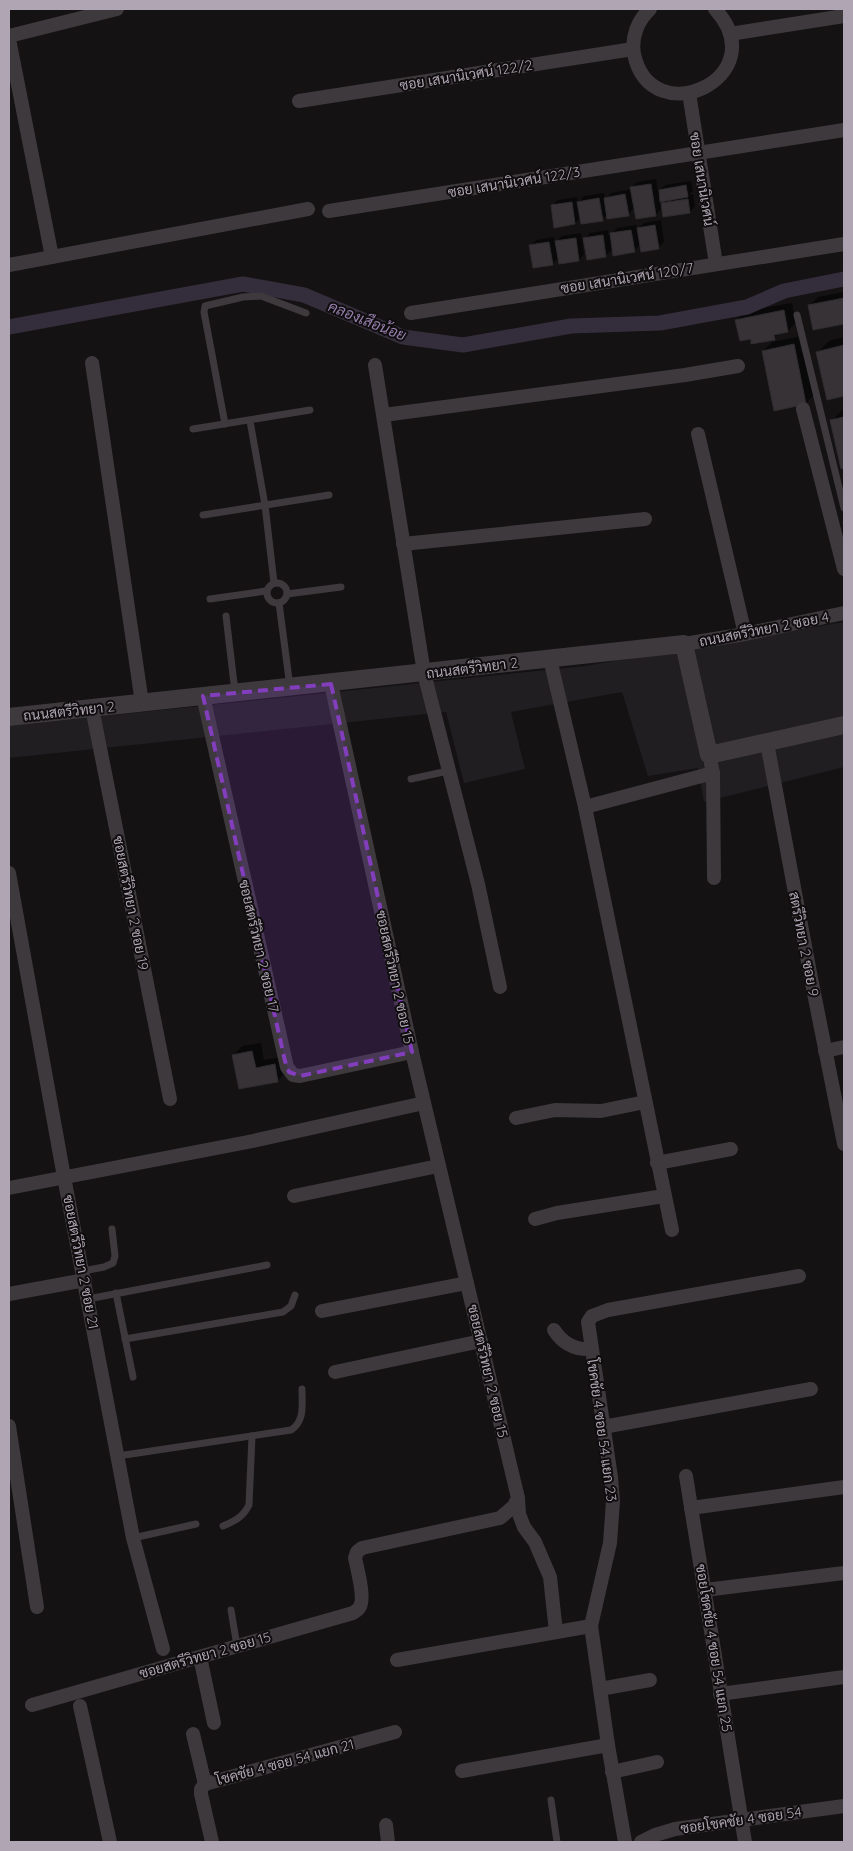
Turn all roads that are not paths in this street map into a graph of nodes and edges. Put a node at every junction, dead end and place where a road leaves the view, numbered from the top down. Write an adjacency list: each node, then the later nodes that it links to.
1 (117, 9): 6 (street)
2 (650, 9): 7 (street)
3 (715, 9): 5 (street)
4 (844, 16): 5 (street)
5 (730, 34): 8 (street)
6 (9, 38): 15 (street)
7 (633, 50): 8 (street); 9 (street, ซอย เสนานิเวศน์ 122/2)
8 (689, 93): 11 (street, ซอย เสนานิเวศน์)
9 (299, 101)
10 (844, 130): 11 (street, ซอย เสนานิเวศน์ 122/3)
11 (699, 153): 13 (street, ซอย เสนานิเวศน์ 122/3); 16 (street, ซอย เสนานิเวศน์)
12 (308, 209): 15 (street)
13 (329, 211)
14 (844, 244): 16 (street, ซอย เสนานิเวศน์ 120/7)
15 (52, 257): 17 (street)
16 (716, 264): 19 (street, ซอย เสนานิเวศน์ 120/7)
17 (9, 265)
18 (306, 313): 28 (lane)
19 (411, 313)
20 (796, 315): 33 (lane)
21 (92, 363): 54 (street)
22 (376, 365): 26 (street)
23 (738, 366): 26 (street)
24 (803, 409): 37 (street)
25 (310, 410): 27 (lane)
26 (384, 415): 36 (street)
27 (250, 421): 28 (lane); 32 (lane)
28 (225, 424): 29 (lane)
29 (193, 429)
30 (698, 434): 46 (street)
31 (328, 495): 32 (lane)
32 (265, 505): 34 (lane); 38 (lane)
33 (844, 506)
34 (203, 515)
35 (645, 519): 36 (street)
36 (403, 544): 49 (street)
37 (844, 569)
38 (274, 583): 40 (lane); 41 (lane)
39 (341, 587): 41 (lane)
40 (266, 592): 42 (lane); 43 (lane)
41 (287, 594): 43 (lane)
42 (210, 599)
43 (279, 603): 51 (lane)
44 (844, 613): 46 (street, ถนนสตรีวิทยา 2 ซอย 4)
45 (226, 616): 52 (lane)
46 (745, 634): 47 (street, ถนนสตรีวิทยา 2 ซอย 4)
47 (684, 644): 48 (street, ถนนสตรีวิทยา 2); 59 (street)
48 (550, 659): 49 (street, ถนนสตรีวิทยา 2); 63 (street)
49 (424, 673): 50 (street, ถนนสตรีวิทยา 2); 60 (street)
50 (331, 684): 51 (street, ถนนสตรีวิทยา 2); 69 (street, ซอยสตรีวิทยา 2 ซอย 15)
51 (290, 687): 52 (street, ถนนสตรีวิทยา 2)
52 (235, 693): 53 (street, ถนนสตรีวิทยา 2)
53 (202, 696): 54 (street, ถนนสตรีวิทยา 2); 69 (street, ซอยสตรีวิทยา 2 ซอย 17)
54 (142, 703): 55 (street, ถนนสตรีวิทยา 2)
55 (92, 708): 56 (street, ถนนสตรีวิทยา 2); 70 (street, ซอยสตรีวิทยา 2 ซอย 19)
56 (9, 717)
57 (844, 725): 58 (street)
58 (767, 743): 59 (street); 68 (street, สตรีวิทยา 2 ซอย 9)
59 (709, 755): 61 (street)
60 (448, 771): 62 (lane); 66 (street)
61 (713, 773): 63 (street); 65 (street)
62 (411, 779)
63 (585, 806): 71 (street)
64 (9, 873): 78 (street, ซอยสตรีวิทยา 2 ซอย 21)
65 (714, 878)
66 (500, 987)
67 (844, 1047): 68 (street)
68 (825, 1051): 74 (street, สตรีวิทยา 2 ซอย 9)
69 (412, 1052): 72 (street, ซอยสตรีวิทยา 2 ซอย 15)
70 (170, 1099)
71 (645, 1102): 73 (street); 76 (street)
72 (424, 1103): 77 (street, ซอยสตรีวิทยา 2 ซอย 15); 78 (street)
73 (516, 1118)
74 (844, 1144)
75 (731, 1149): 76 (street)
76 (657, 1163): 81 (street)
77 (438, 1166): 80 (street); 88 (street, ซอยสตรีวิทยา 2 ซอย 15)
78 (64, 1178): 79 (street); 86 (street, ซอยสตรีวิทยา 2 ซอย 21)
79 (9, 1188)
80 (294, 1196)
81 (664, 1196): 82 (street); 84 (street)
82 (535, 1219)
83 (112, 1229): 86 (lane)
84 (672, 1230)
85 (267, 1265): 89 (lane)
86 (84, 1275): 90 (street); 92 (street, ซอยสตรีวิทยา 2 ซอย 21)
87 (798, 1276): 97 (street, โชคชัย 4 ซอย 54 แยก 23)
88 (467, 1283): 93 (street); 96 (street, ซอยสตรีวิทยา 2 ซอย 15)
89 (116, 1293): 92 (lane); 95 (lane)
90 (9, 1294)
91 (295, 1295): 95 (lane)
92 (88, 1299): 105 (street, ซอยสตรีวิทยา 2 ซอย 21)
93 (322, 1311)
94 (554, 1330): 97 (street)
95 (125, 1339): 99 (lane)
96 (481, 1341): 98 (street); 108 (street, ซอยสตรีวิทยา 2 ซอย 15)
97 (591, 1349): 103 (street, โชคชัย 4 ซอย 54 แยก 23)
98 (335, 1372)
99 (133, 1378)
100 (302, 1389): 104 (lane)
101 (811, 1389): 103 (street)
102 (9, 1426): 115 (street)
103 (603, 1427): 117 (street, โชคชัย 4 ซอย 54 แยก 23)
104 (252, 1436): 105 (lane); 111 (lane)
105 (118, 1456): 112 (street, ซอยสตรีวิทยา 2 ซอย 21)
106 (686, 1476): 109 (street, ซอยโชคชัย 4 ซอย 54 แยก 25)
107 (844, 1487): 109 (street)
108 (518, 1498): 118 (street); 119 (street, ซอยสตรีวิทยา 2 ซอย 15)
109 (691, 1508): 114 (street, ซอยโชคชัย 4 ซอย 54 แยก 25)
110 (196, 1524): 112 (lane)
111 (223, 1526)
112 (133, 1538): 120 (street, ซอยสตรีวิทยา 2 ซอย 21)
113 (844, 1573): 114 (street)
114 (705, 1590): 126 (street, ซอยโชคชัย 4 ซอย 54 แยก 25)
115 (38, 1608)
116 (231, 1610): 119 (lane)
117 (591, 1626): 118 (street); 125 (street, โชคชัย 4 ซอย 54 แยก 23)
118 (556, 1632): 122 (street)
119 (238, 1646): 121 (street, ซอยสตรีวิทยา 2 ซอย 15)
120 (163, 1648)
121 (200, 1657): 127 (street, ซอยสตรีวิทยา 2 ซอย 15); 129 (street)
122 (396, 1660)
123 (844, 1677): 126 (street)
124 (650, 1680): 125 (street)
125 (600, 1688): 132 (street, โชคชัย 4 ซอย 54 แยก 23)
126 (720, 1694): 139 (street, ซอยโชคชัย 4 ซอย 54 แยก 25)
127 (32, 1705)
128 (80, 1706): 141 (street)
129 (214, 1724)
130 (395, 1732): 136 (street, โชคชัย 4 ซอย 54 แยก 21)
131 (193, 1734): 136 (street)
132 (608, 1745): 134 (street); 135 (street, โชคชัย 4 ซอย 54 แยก 23)
133 (657, 1762): 135 (street)
134 (462, 1772)
135 (612, 1772): 145 (street, โชคชัย 4 ซอย 54 แยก 23)
136 (204, 1784): 142 (street, โชคชัย 4 ซอย 54 แยก 21)
137 (551, 1800): 144 (lane)
138 (844, 1806): 139 (street, ซอยโชคชัย 4 ซอย 54)
139 (742, 1820): 146 (street, ซอยโชคชัย 4 ซอย 54); 147 (street, ซอยโชคชัย 4 ซอย 54 แยก 25)
140 (386, 1825): 143 (street)
141 (110, 1842)
142 (212, 1842)
143 (388, 1842)
144 (557, 1842)
145 (625, 1842)
146 (641, 1842)
147 (746, 1842)

